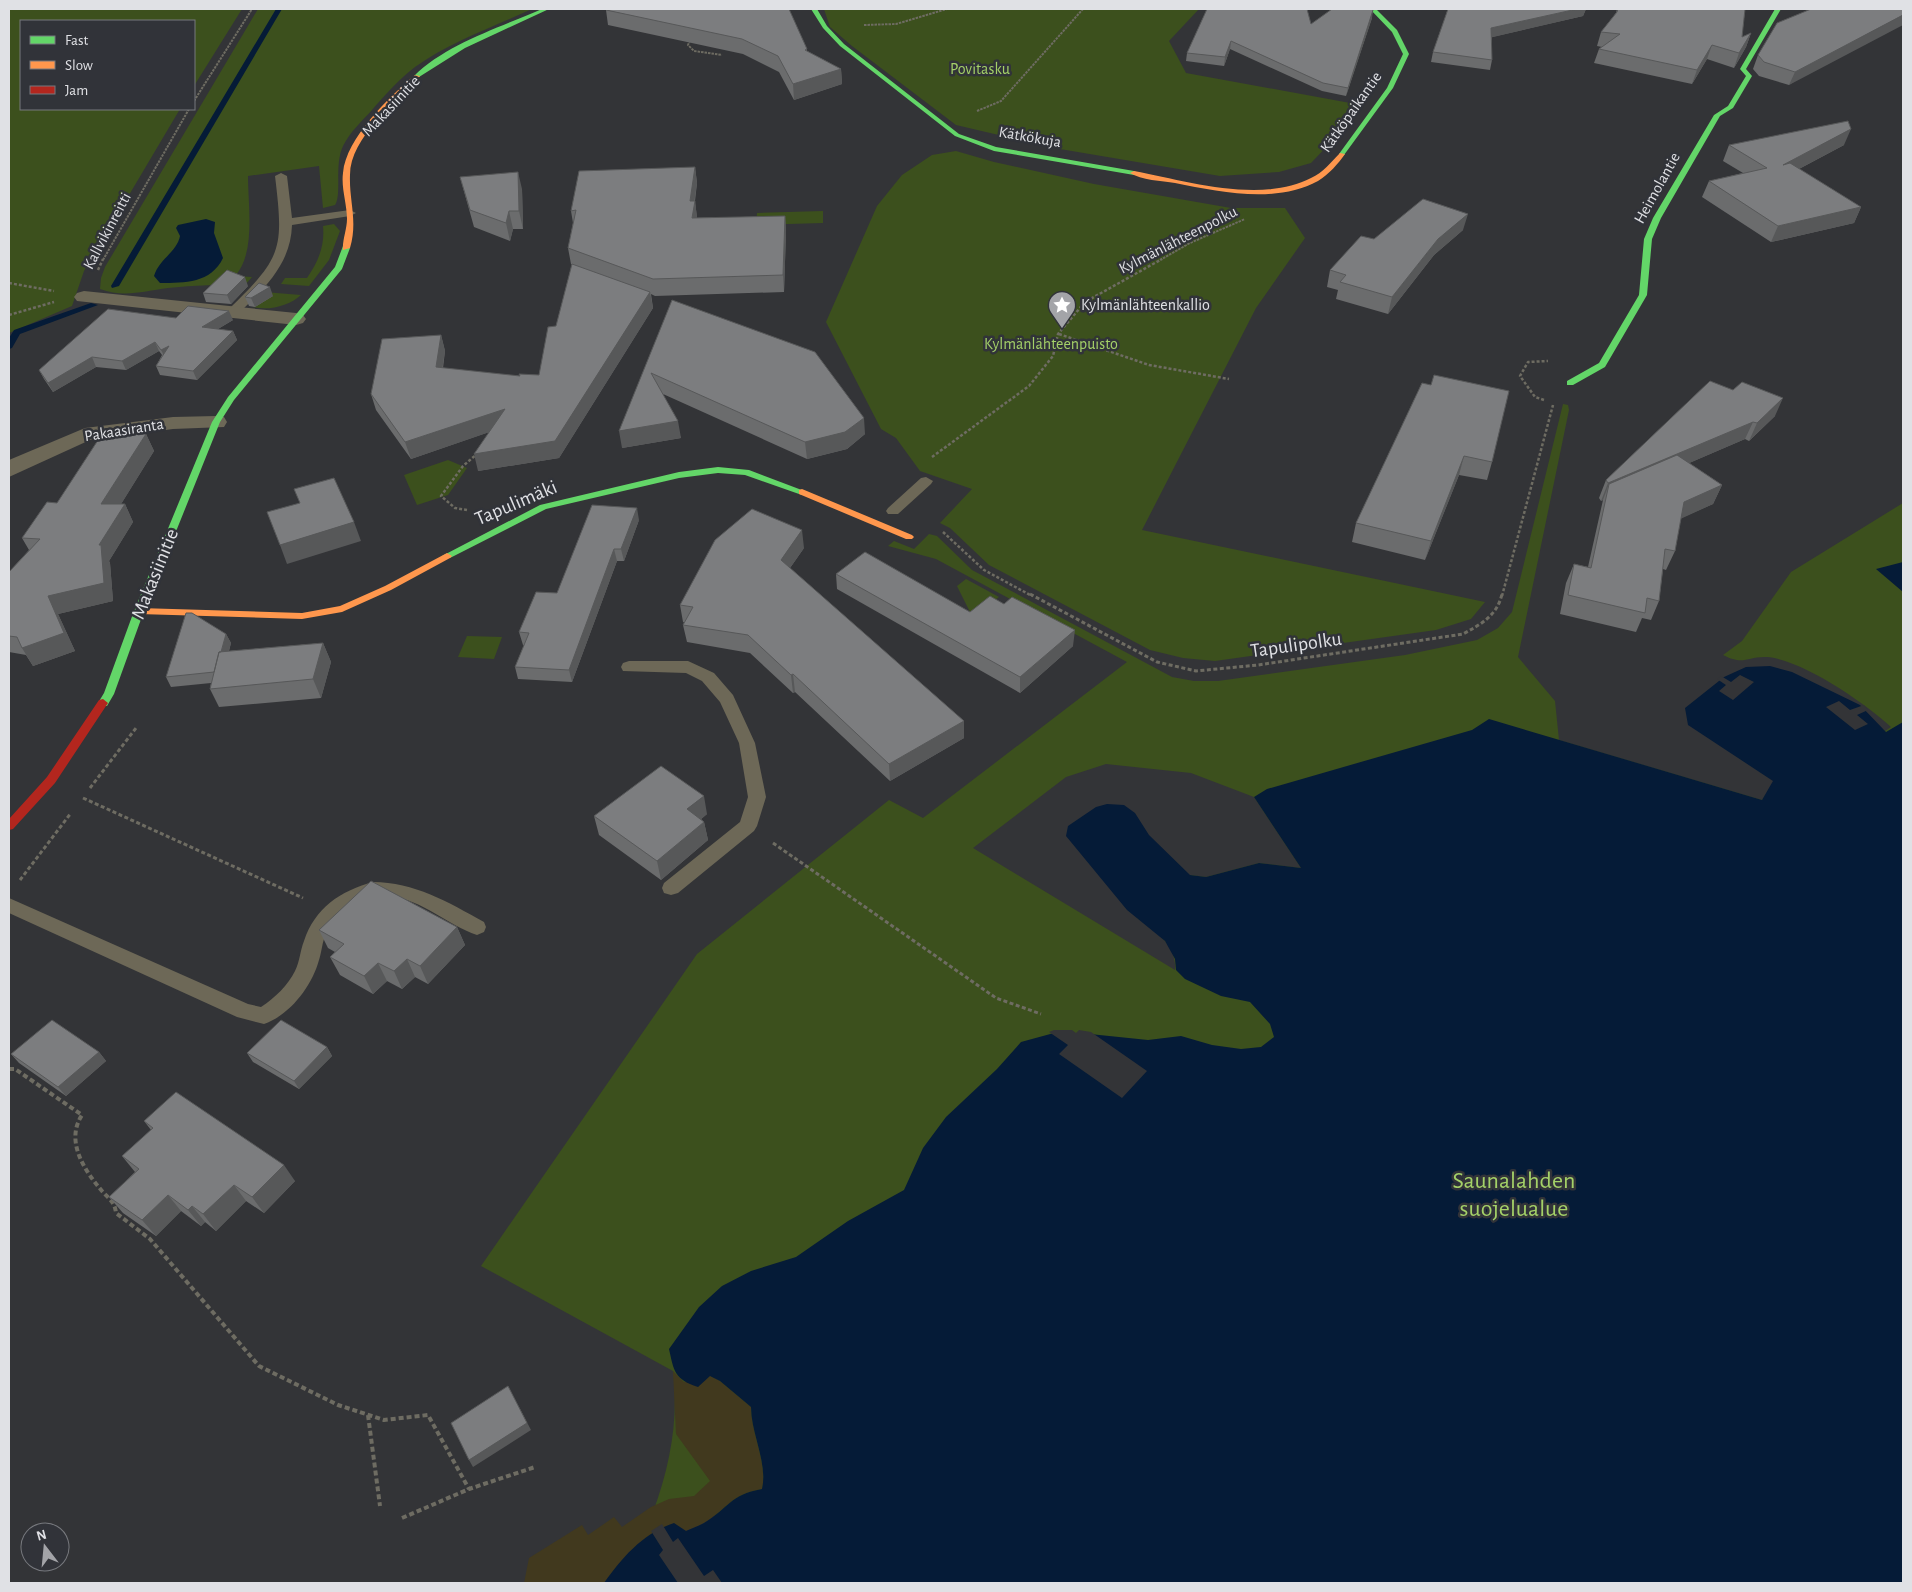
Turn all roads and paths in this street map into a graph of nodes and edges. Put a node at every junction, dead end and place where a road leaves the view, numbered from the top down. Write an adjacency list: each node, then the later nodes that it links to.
1 (252, 9): 11 (path)
2 (546, 9): 16 (street, Makasiinitie)
3 (814, 9): 8 (street, Kätkökuja)
4 (947, 9): 8 (path)
5 (1083, 9): 13 (path)
6 (1373, 9): 15 (street, Kätköpaikantie)
7 (1778, 9): 25 (street, Heimolantie)
8 (821, 21): 13 (street, Kätkökuja)
9 (692, 38): 10 (path)
10 (722, 55)
11 (195, 99)
12 (188, 110): 19 (path, Kallvikinreitti)
13 (944, 126): 15 (street, Kätkökuja)
14 (282, 176): 17 (lane)
15 (1288, 188): 23 (path, Kylmänlähteenpolku)
16 (350, 213): 17 (lane); 22 (street, Makasiinitie)
17 (286, 222): 20 (lane)
18 (9, 283): 19 (path)
19 (84, 297): 20 (street); 21 (path, Kallvikinreitti)
20 (233, 312): 22 (street)
21 (9, 316)
22 (296, 319): 26 (street, Makasiinitie)
23 (1058, 334): 24 (path); 28 (path, Kylmänlähteenpolku)
24 (1229, 379)
25 (1570, 383): 32 (path, Tapulipolku)
26 (216, 422): 29 (street, Pakaasiranta); 34 (street, Makasiinitie)
27 (478, 454): 31 (path)
28 (924, 462)
29 (9, 470)
30 (926, 481): 32 (lane)
31 (468, 510)
32 (893, 511)
33 (909, 537): 34 (street, Tapulimäki)
34 (139, 611): 37 (street, Makasiinitie)
35 (629, 667): 38 (lane)
36 (83, 798): 40 (path)
37 (9, 826)
38 (748, 826): 39 (lane); 43 (path)
39 (671, 888)
40 (289, 892)
41 (9, 905): 42 (lane)
42 (477, 927)
43 (1041, 1014)
44 (9, 1069): 45 (path)
45 (368, 1415): 47 (path); 48 (path)
46 (535, 1467): 47 (path)
47 (469, 1489): 49 (path)
48 (380, 1506)
49 (402, 1518)

